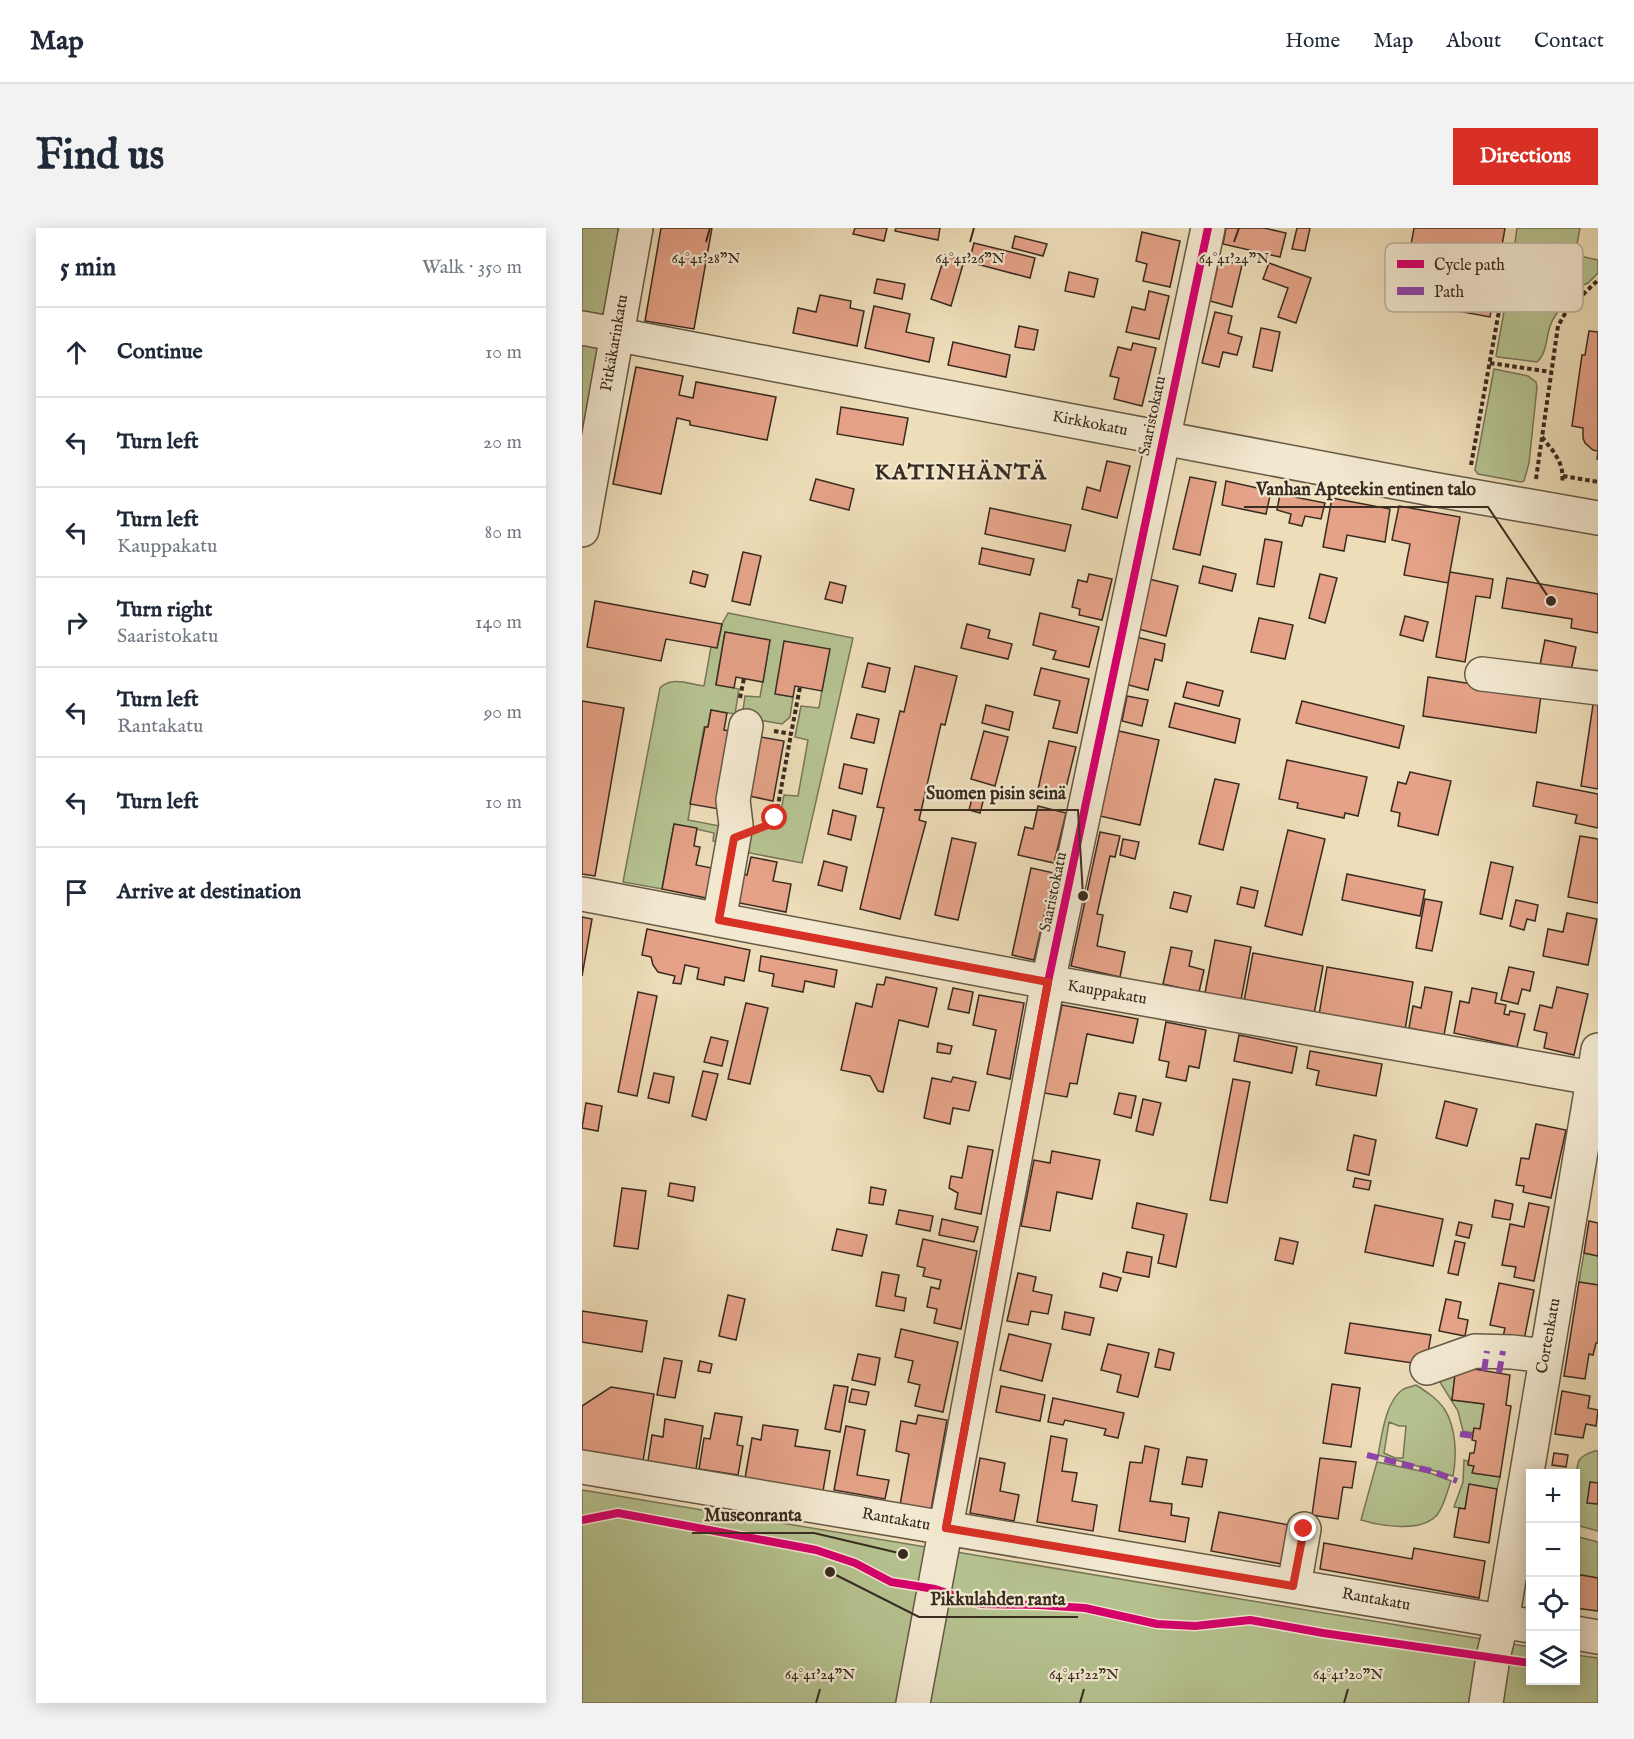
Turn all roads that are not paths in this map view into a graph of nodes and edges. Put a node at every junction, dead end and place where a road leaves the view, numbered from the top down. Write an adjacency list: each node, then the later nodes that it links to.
1 (636, 228): 4 (street, Pitkäkarinkatu)
2 (1208, 228): 5 (street, Saaristokatu)
3 (582, 328): 4 (street, Kirkkokatu)
4 (616, 335): 5 (street, Kirkkokatu); 7 (street, Pitkäkarinkatu)
5 (1162, 437): 6 (street, Kirkkokatu); 13 (street, Saaristokatu)
6 (1598, 518)
7 (582, 530)
8 (1482, 674): 9 (street)
9 (1598, 688)
10 (747, 726): 12 (street)
11 (582, 894): 12 (street, Kauppakatu)
12 (719, 920): 13 (street, Kauppakatu)
13 (1048, 982): 14 (street, Kauppakatu); 18 (street, Saaristokatu)
14 (1596, 1069): 15 (street, Cortenkatu)
15 (1545, 1356): 16 (street); 21 (street, Cortenkatu)
16 (1427, 1368)
17 (582, 1467): 18 (street, Rantakatu)
18 (946, 1528): 20 (street, Rantakatu); 24 (street, Saaristokatu)
19 (1304, 1529): 20 (street)
20 (1293, 1586): 21 (street, Rantakatu)
21 (1516, 1624): 25 (street, Cortenkatu)
22 (1580, 1634): 23 (street)
23 (1598, 1637)
24 (913, 1703)
25 (1486, 1703)

